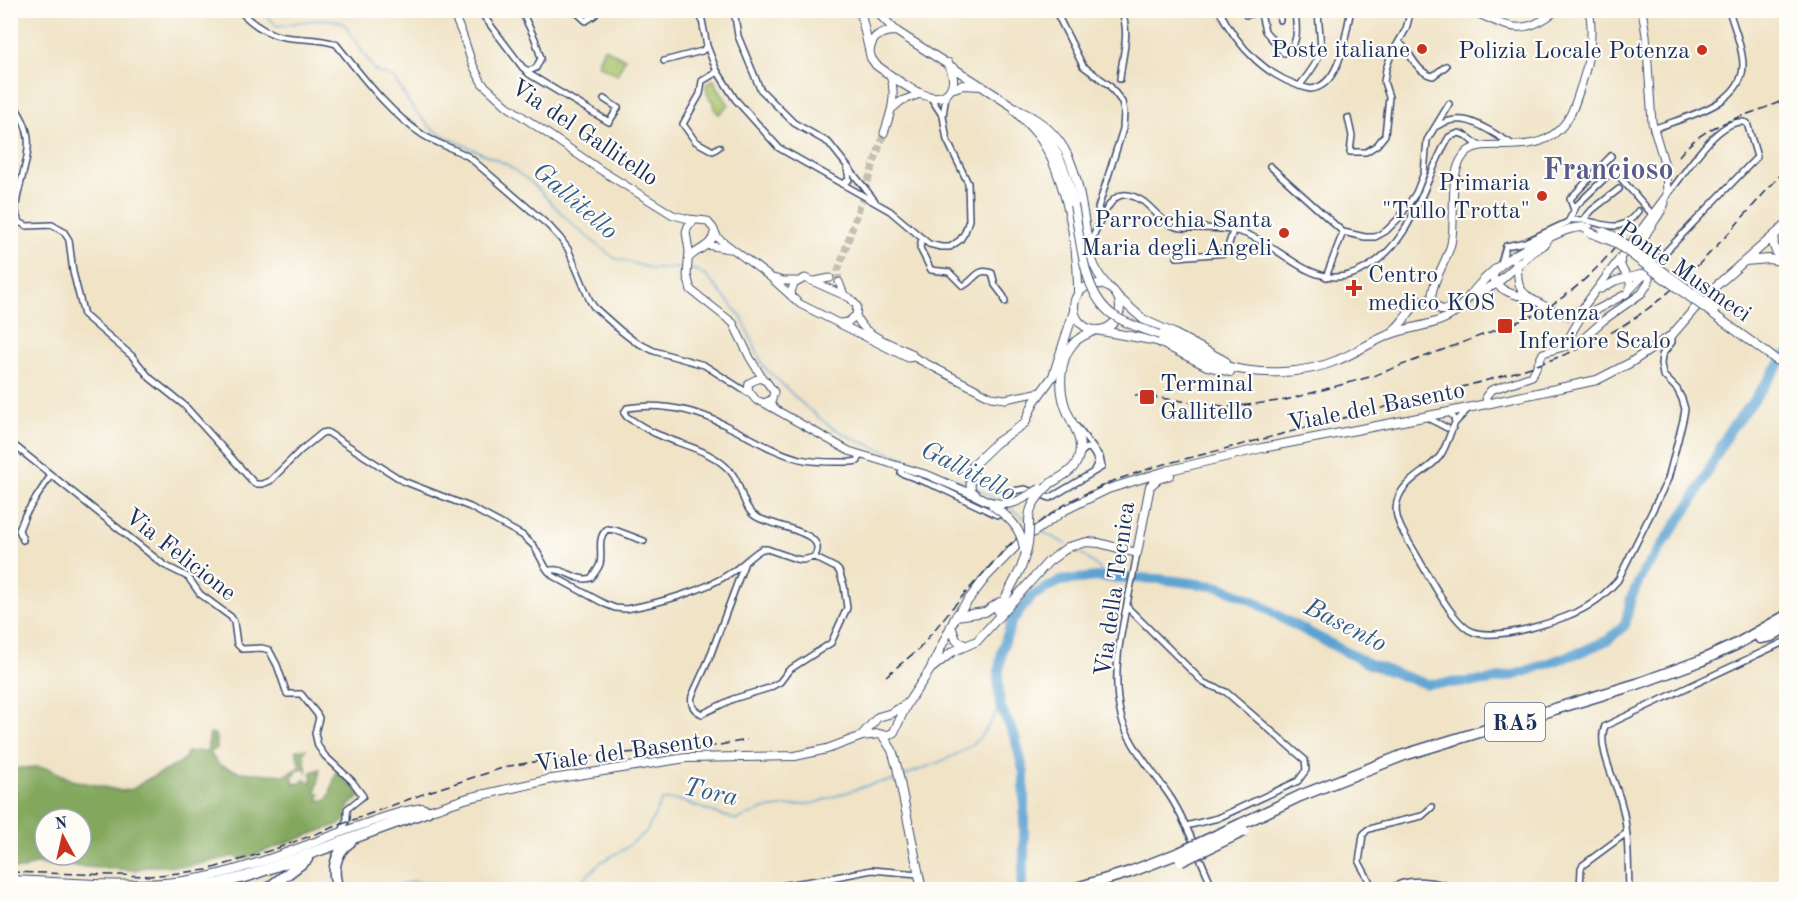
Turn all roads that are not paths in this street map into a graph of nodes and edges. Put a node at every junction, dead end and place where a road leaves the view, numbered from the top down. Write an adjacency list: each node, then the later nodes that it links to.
1 (239, 10): 141 (street)
2 (452, 10): 67 (street, Via del Gallitello)
3 (480, 10): 35 (street)
4 (521, 10): 35 (street)
5 (574, 10): 26 (street)
6 (700, 10): 30 (street)
7 (734, 10): 59 (street)
8 (860, 10): 31 (main road)
9 (875, 10): 28 (main road)
10 (1055, 10): 69 (street)
11 (1121, 10): 38 (street)
12 (1219, 10): 40 (street)
13 (1244, 10): 14 (street)
14 (1250, 10)
15 (1260, 10): 17 (street)
16 (1279, 10): 27 (street)
17 (1294, 10)
18 (1318, 10): 40 (street)
19 (1351, 10): 40 (street)
20 (1411, 10): 29 (street)
21 (1470, 10): 22 (street)
22 (1557, 10)
23 (1589, 10): 56 (street)
24 (1642, 10): 53 (street)
25 (1730, 10): 53 (street)
26 (595, 15)
27 (1280, 20)
28 (896, 31): 31 (main road); 33 (main road)
29 (1399, 42): 34 (street); 51 (street)
30 (707, 46): 32 (street); 36 (street)
31 (869, 51): 37 (main road)
32 (664, 61)
33 (947, 63): 39 (main road); 41 (main road)
34 (1446, 66)
35 (525, 69): 44 (street)
36 (717, 72): 57 (street); 61 (street)
37 (890, 75): 42 (main road); 48 (street)
38 (1120, 79)
39 (982, 86): 41 (main road); 45 (main road)
40 (1299, 86)
41 (949, 91): 43 (main road); 50 (street)
42 (920, 94): 43 (main road); 48 (street)
43 (931, 98): 50 (street)
44 (604, 99)
45 (1004, 99): 49 (main road); 112 (main road)
46 (10, 100): 170 (street)
47 (1449, 104): 52 (street)
48 (893, 108): 54 (street)
49 (1020, 111): 73 (main road); 137 (main road, bridge)
50 (943, 116): 82 (street)
51 (1348, 118)
52 (1435, 127): 56 (street); 79 (street)
53 (1653, 129): 63 (street)
54 (884, 133)
55 (1478, 145): 56 (street); 101 (street); 107 (street)
56 (1516, 146)
57 (719, 147)
58 (1611, 156): 65 (street)
59 (847, 166): 61 (street); 64 (street)
60 (1270, 166): 79 (street)
61 (841, 184): 64 (street)
62 (1619, 189): 72 (street)
63 (1666, 195): 68 (street); 92 (street); 92 (street)
64 (878, 204): 82 (street)
65 (1574, 210): 68 (street); 71 (street)
66 (1638, 211): 72 (street)
67 (673, 214): 70 (street, Via del Gallitello); 78 (street, Via del Gallitello)
68 (1652, 214): 89 (street)
69 (1102, 217): 75 (street); 77 (street)
70 (695, 220): 78 (street); 80 (street)
71 (1570, 220): 72 (street); 84 (street)
72 (1582, 220)
73 (1084, 222): 75 (street); 86 (main road)
74 (1786, 225): 81 (main road, Viale del Basento)
75 (1097, 226): 86 (street)
76 (1589, 230): 87 (main road); 92 (main road, Ponte Musmeci, bridge); 97 (main road); 136 (main road, Ponte Musmeci, bridge)
77 (1233, 231): 90 (street); 101 (street)
78 (686, 232): 83 (street)
79 (1343, 232): 101 (street)
80 (714, 233): 85 (street); 88 (street)
81 (1776, 235): 93 (main road, Viale del Basento); 95 (main road)
82 (922, 238): 118 (street)
83 (688, 242): 85 (street); 91 (street)
84 (1525, 242): 87 (street); 96 (street)
85 (704, 246): 88 (street); 91 (street)
86 (1089, 247): 109 (main road)
87 (1520, 250): 96 (main road); 97 (street)
88 (734, 252): 100 (street)
89 (1622, 253): 94 (street); 99 (street)
90 (1177, 256)
91 (689, 258): 134 (street)
92 (1653, 261): 98 (street); 135 (main road, Ponte Musmeci, bridge)
93 (1745, 261): 95 (main road); 131 (main road, Viale del Basento)
94 (1616, 262): 110 (street); 123 (street, bridge)
95 (1785, 262)
96 (1501, 263): 97 (street); 108 (street); 116 (main road)
97 (1518, 266): 108 (main road); 117 (street)
98 (1646, 273): 99 (street); 111 (street); 129 (street)
99 (1629, 275): 103 (street); 111 (street)
100 (770, 277): 104 (street); 114 (street)
101 (1326, 277)
102 (831, 278): 105 (street)
103 (1618, 280): 110 (street); 111 (street)
104 (797, 281): 105 (street); 114 (street)
105 (814, 281): 113 (street)
106 (839, 282): 113 (street)
107 (1435, 282): 120 (street); 121 (street)
108 (1496, 284): 116 (main road); 117 (street)
109 (1107, 286): 112 (main road); 115 (main road)
110 (1601, 289): 125 (street)
111 (1630, 291): 123 (street, bridge)
112 (1078, 294): 122 (main road)
113 (844, 295): 124 (street)
114 (792, 297): 126 (street)
115 (1118, 297): 128 (main road); 137 (main road)
116 (1469, 298): 119 (main road)
117 (1532, 299): 123 (street, bridge)
118 (1005, 302)
119 (1462, 304): 121 (main road); 127 (main road)
120 (1415, 305): 121 (main road); 127 (main road); 130 (main road)
121 (1434, 305): 127 (main road)
122 (1074, 311): 128 (main road); 142 (main road)
123 (1562, 314)
124 (856, 315): 126 (street); 133 (street)
125 (1577, 322): 129 (street); 132 (street)
126 (840, 323): 133 (street)
127 (1428, 324): 130 (main road)
128 (1096, 330): 138 (main road); 150 (main road)
129 (1593, 330): 132 (street)
130 (1388, 335): 138 (main road)
131 (1672, 335): 145 (main road, Viale del Basento); 151 (street)
132 (1559, 348): 145 (street)
133 (914, 357): 142 (street)
134 (750, 358): 139 (street); 140 (street)
135 (1786, 361)
136 (1786, 367)
137 (1246, 370): 138 (main road)
138 (1256, 372)
139 (763, 379): 140 (street); 144 (street)
140 (750, 382): 141 (street); 143 (street)
141 (737, 385): 143 (street)
142 (1041, 392): 162 (main road)
143 (750, 394): 144 (street)
144 (768, 402): 153 (street)
145 (1487, 403): 146 (main road, Viale del Basento)
146 (1470, 407): 147 (main road, Viale del Basento); 149 (street)
147 (1449, 412): 148 (main road, Viale del Basento); 149 (street); 151 (street)
148 (1424, 417): 151 (street); 156 (main road, Viale del Basento)
149 (1455, 423): 151 (street)
150 (1074, 425): 154 (main road); 157 (street)
151 (1448, 430)
152 (10, 442): 158 (street, Via Felicione)
153 (860, 455): 155 (street); 168 (street)
154 (1078, 458): 157 (street); 160 (main road)
155 (902, 467): 157 (street, bridge); 162 (street)
156 (1186, 467): 159 (main road, Viale del Basento); 161 (main road, Via della Tecnica)
157 (1093, 471)
158 (51, 475): 164 (street); 194 (street, Via Felicione)
159 (1135, 480): 161 (main road, Via della Tecnica); 173 (main road, Viale del Basento, bridge)
160 (1051, 483): 163 (main road, bridge); 167 (main road, bridge)
161 (1150, 486): 166 (main road, Via della Tecnica)
162 (977, 496): 163 (main road)
163 (987, 501): 167 (main road, bridge)
164 (23, 540)
165 (644, 541): 170 (street)
166 (1137, 553): 172 (street, Via della Tecnica); 176 (main road, Viale del Basento)
167 (1025, 556): 171 (main road)
168 (814, 557): 169 (street); 169 (street)
169 (744, 562): 170 (street)
170 (548, 571)
171 (1004, 598): 173 (main road); 176 (main road)
172 (1126, 607): 192 (street, Via della Tecnica); 192 (street)
173 (956, 616): 177 (main road, Viale del Basento)
174 (1786, 616): 193 (highway, RA5)
175 (1786, 622): 179 (highway, RA5)
176 (992, 623): 181 (main road, Viale del Basento)
177 (951, 625): 181 (main road); 182 (main road, Viale del Basento)
178 (1786, 627): 179 (highway, RA5)
179 (1760, 638): 193 (highway, RA5)
180 (1786, 641): 195 (street)
181 (966, 645): 182 (main road, Viale del Basento)
182 (930, 670): 183 (main road, Viale del Basento)
183 (907, 704): 184 (main road); 186 (main road, Viale del Basento)
184 (887, 715): 185 (main road); 186 (main road)
185 (874, 722): 187 (main road); 188 (main road)
186 (895, 729): 187 (main road); 189 (main road)
187 (880, 735): 188 (main road, Viale del Basento); 189 (main road)
188 (862, 736): 191 (main road, Viale del Basento)
189 (892, 750): 199 (main road)
190 (1432, 807): 212 (street)
191 (428, 811): 194 (main road, Viale del Basento); 196 (highway)
192 (1186, 826): 211 (street, Via della Tecnica)
193 (1242, 827): 198 (highway, RA5, bridge)
194 (344, 829): 200 (main road, Viale del Basento)
195 (1625, 834): 216 (street); 217 (street)
196 (356, 838): 197 (highway); 206 (highway)
197 (329, 848): 202 (highway); 205 (highway)
198 (1180, 857): 209 (highway, RA5); 210 (highway, RA5)
199 (918, 874): 207 (street); 208 (main road)
200 (10, 880)
201 (1438, 883): 213 (street); 214 (street); 215 (street)
202 (184, 888): 203 (highway); 204 (highway)
203 (122, 890)
204 (233, 890)
205 (266, 890)
206 (339, 890)
207 (753, 890)
208 (922, 890)
209 (1070, 890)
210 (1095, 890)
211 (1217, 890)
212 (1374, 890)
213 (1388, 890)
214 (1443, 890)
215 (1460, 890)
216 (1581, 890)
217 (1629, 890)

